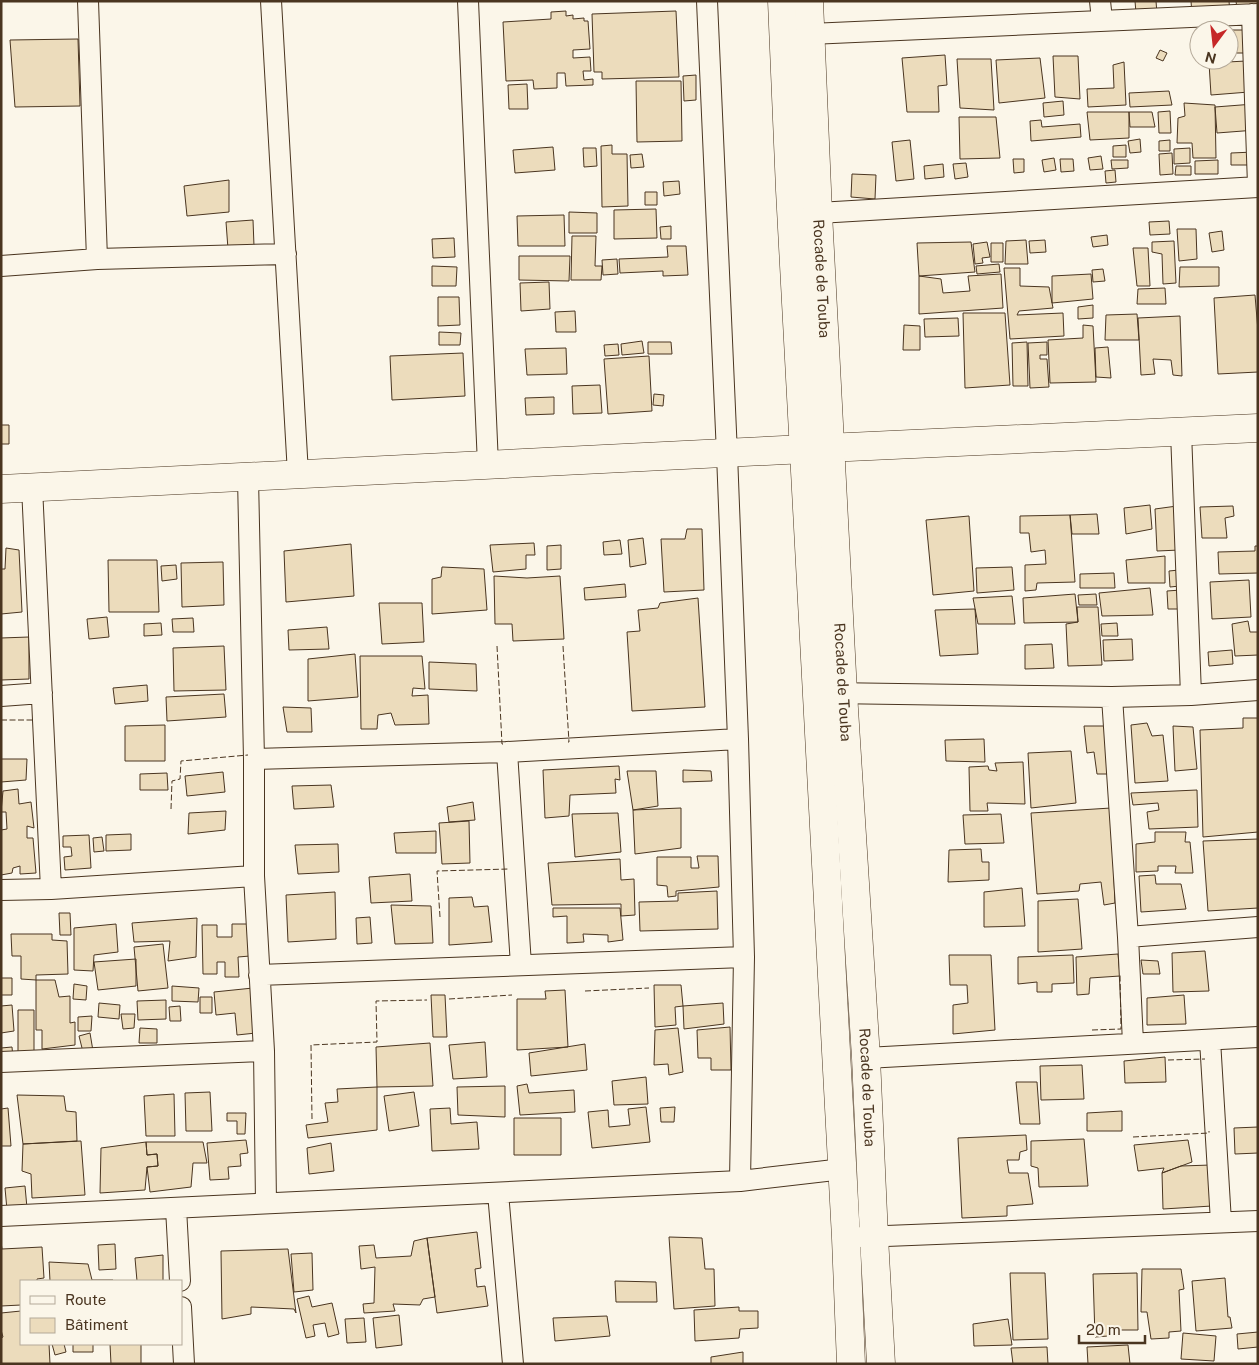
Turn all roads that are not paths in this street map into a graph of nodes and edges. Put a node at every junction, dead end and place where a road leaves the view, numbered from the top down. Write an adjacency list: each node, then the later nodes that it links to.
1 (88, 1): 13 (street)
2 (271, 1): 12 (street)
3 (468, 1): 19 (street)
4 (708, 1): 18 (street)
5 (782, 1): 17 (main road, Rocade de Touba)
6 (809, 1): 9 (main road, Rocade de Touba)
7 (1101, 11): 8 (street); 9 (street)
8 (1255, 14): 10 (street)
9 (810, 34): 11 (main road, Rocade de Touba)
10 (1258, 186): 11 (street)
11 (818, 213): 17 (main road, Rocade de Touba)
12 (286, 254): 13 (street); 20 (street)
13 (97, 260): 14 (street)
14 (1, 266)
15 (1258, 428): 16 (main road)
16 (1181, 432): 17 (main road); 28 (street)
17 (818, 449): 18 (main road); 26 (main road, Rocade de Touba); 27 (main road, Rocade de Touba)
18 (728, 454): 19 (main road); 31 (street)
19 (488, 465): 20 (main road)
20 (298, 474): 21 (main road)
21 (248, 478): 22 (main road); 33 (street)
22 (32, 487): 23 (main road); 25 (street)
23 (1, 489)
24 (1258, 690): 28 (street)
25 (42, 693): 29 (street); 35 (street)
26 (817, 693): 27 (street); 48 (main road, Rocade de Touba)
27 (844, 693): 30 (street); 46 (main road, Rocade de Touba)
28 (1191, 695): 30 (street)
29 (1, 696)
30 (1112, 697): 38 (street)
31 (738, 739): 32 (street); 39 (street)
32 (508, 752): 33 (street); 40 (street)
33 (254, 759): 34 (street)
34 (254, 876): 35 (street); 41 (street)
35 (51, 889): 36 (street)
36 (1, 890)
37 (1258, 927): 38 (street)
38 (1128, 937): 44 (street)
39 (744, 957): 40 (street); 49 (street)
40 (521, 965): 41 (street)
41 (259, 975): 45 (street)
42 (1258, 1037): 43 (street)
43 (1210, 1040): 44 (street); 55 (street)
44 (1133, 1043): 46 (street)
45 (264, 1050): 47 (street); 51 (street)
46 (866, 1058): 56 (main road, Rocade de Touba)
47 (1, 1062)
48 (842, 1169): 49 (street); 57 (main road, Rocade de Touba)
49 (740, 1181): 50 (street)
50 (498, 1193): 51 (street); 61 (street)
51 (266, 1203): 52 (street)
52 (176, 1208): 53 (street); 58 (street)
53 (1, 1216)
54 (1258, 1221): 55 (street)
55 (1221, 1222): 56 (street)
56 (874, 1237): 57 (street); 63 (main road, Rocade de Touba)
57 (846, 1238): 62 (main road, Rocade de Touba)
58 (180, 1280)
59 (182, 1326): 60 (street)
60 (184, 1364)
61 (513, 1364)
62 (851, 1364)
63 (881, 1364)

